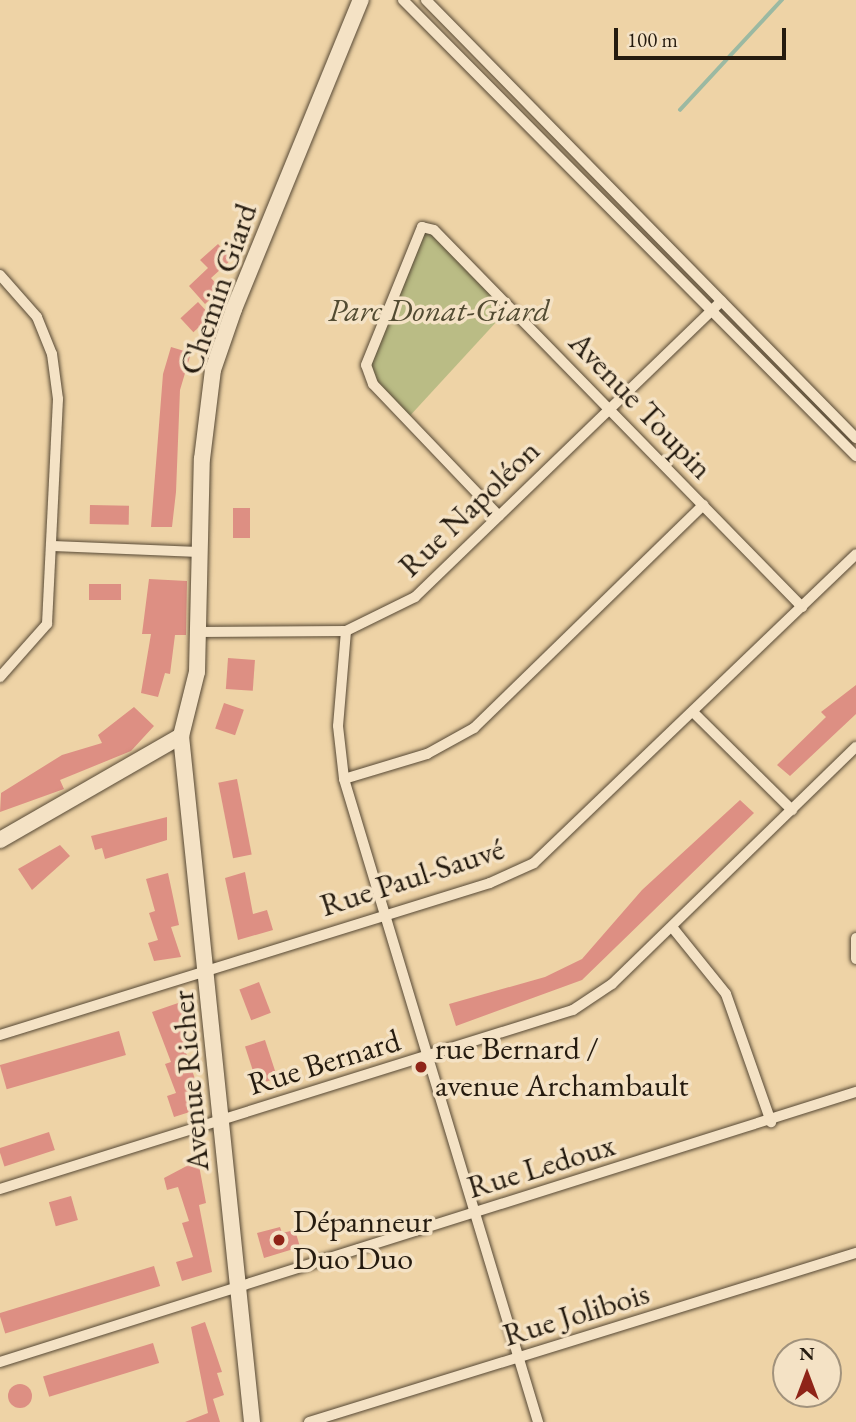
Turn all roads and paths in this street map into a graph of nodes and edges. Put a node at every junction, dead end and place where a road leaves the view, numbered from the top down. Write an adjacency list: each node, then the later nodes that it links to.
1 (361, 0): 17 (street, Chemin Giard)
2 (403, 0): 5 (street)
3 (426, 0): 4 (street)
4 (602, 179): 5 (street); 7 (street)
5 (593, 188): 8 (street)
6 (0, 275): 16 (street)
7 (722, 301): 8 (street, Rue Napoléon); 9 (street)
8 (713, 310): 10 (street); 11 (street, Rue Napoléon)
9 (798, 379): 10 (street); 12 (street)
10 (788, 387): 13 (street)
11 (609, 410): 14 (street, Avenue Toupin); 15 (street, Rue Napoléon); 15 (street, Avenue Toupin)
12 (856, 438)
13 (856, 456)
14 (703, 505): 19 (street, Avenue Toupin); 26 (street)
15 (499, 516): 20 (street, Rue Napoléon)
16 (52, 547): 17 (street); 22 (street)
17 (200, 552): 21 (street, Chemin Giard)
18 (856, 554): 19 (street, Rue Paul-Sauvé)
19 (802, 607): 23 (street, Rue Paul-Sauvé)
20 (346, 631): 21 (street, Rue Napoléon); 26 (street)
21 (198, 632): 24 (street, Chemin Giard)
22 (0, 677)
23 (694, 713): 27 (street); 29 (street, Rue Paul-Sauvé)
24 (181, 736): 28 (street); 33 (street, Avenue Richer)
25 (856, 747): 27 (street, Rue Bernard)
26 (344, 779): 29 (street)
27 (792, 810): 30 (street, Rue Bernard)
28 (0, 840)
29 (381, 916): 33 (street, Rue Paul-Sauvé); 35 (street)
30 (671, 927): 35 (street, Rue Bernard); 38 (street)
31 (856, 938): 32 (street)
32 (856, 960)
33 (208, 970): 34 (street, Rue Paul-Sauvé); 37 (street, Avenue Richer)
34 (0, 1035)
35 (426, 1058): 37 (street, Rue Bernard); 40 (street)
36 (856, 1092): 38 (street, Rue Ledoux)
37 (222, 1121): 39 (street, Rue Bernard); 42 (street, Avenue Richer)
38 (771, 1122): 40 (street, Rue Ledoux)
39 (0, 1189)
40 (475, 1214): 42 (street, Rue Ledoux); 43 (street)
41 (856, 1253): 43 (street, Rue Jolibois)
42 (237, 1289): 44 (street, Rue Ledoux); 45 (street, Avenue Richer)
43 (519, 1358): 46 (street, Rue Jolibois); 47 (street)
44 (0, 1362)
45 (252, 1422)
46 (309, 1422)
47 (538, 1422)

